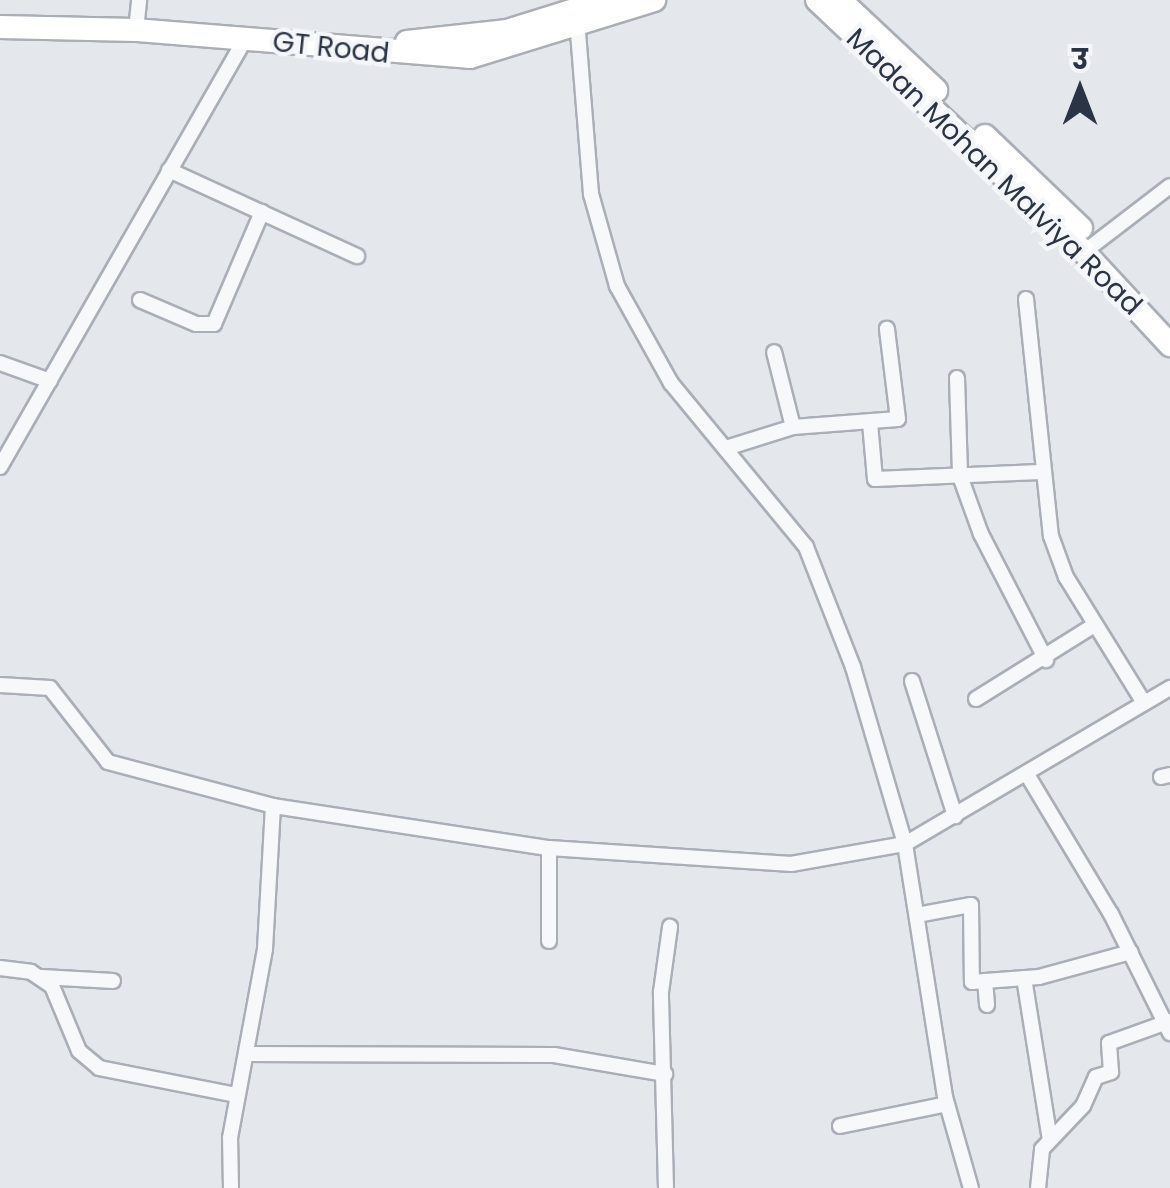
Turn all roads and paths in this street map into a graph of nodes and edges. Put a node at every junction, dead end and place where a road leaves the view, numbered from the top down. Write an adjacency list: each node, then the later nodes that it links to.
1 (606, 0): 7 (highway, GT Road)
2 (654, 0): 7 (highway, GT Road)
3 (817, 0): 13 (highway, Madan Mohan Malviya Road)
4 (840, 0): 13 (highway)
5 (0, 12): 6 (highway, GT Road)
6 (137, 16): 7 (highway, GT Road); 8 (highway, GT Road); 9 (highway, GT Road)
7 (576, 20): 9 (highway, GT Road); 26 (street)
8 (0, 27)
9 (245, 39): 10 (street)
10 (169, 170): 12 (street); 23 (street)
11 (1170, 186): 13 (street)
12 (262, 212): 14 (street); 15 (street)
13 (1090, 247): 17 (highway); 19 (highway, Madan Mohan Malviya Road)
14 (357, 256)
15 (140, 300)
16 (1026, 300): 28 (street)
17 (1170, 323)
18 (888, 329): 24 (street)
19 (1170, 345)
20 (774, 352): 25 (street)
21 (0, 363): 23 (street)
22 (957, 378): 29 (street)
23 (50, 381): 27 (street)
24 (870, 423): 25 (street); 29 (street)
25 (793, 427): 26 (street)
26 (726, 448): 40 (street)
27 (0, 468)
28 (1040, 472): 29 (street); 30 (street)
29 (960, 476): 31 (street)
30 (1093, 626): 31 (street); 36 (street)
31 (1046, 660): 35 (street)
32 (912, 681): 39 (street)
33 (0, 685): 38 (street)
34 (1170, 688): 36 (street)
35 (976, 699)
36 (1144, 704): 37 (street)
37 (1028, 776): 39 (street); 45 (street)
38 (272, 806): 41 (street); 53 (street)
39 (955, 816): 40 (street)
40 (905, 844): 41 (street); 42 (street)
41 (549, 848): 44 (street)
42 (917, 915): 50 (street); 56 (street)
43 (670, 927): 54 (street)
44 (548, 941)
45 (1130, 952): 48 (street); 52 (street)
46 (0, 968): 47 (street)
47 (41, 976): 49 (street); 55 (street)
48 (1024, 978): 50 (street); 58 (street)
49 (113, 981)
50 (984, 981): 51 (street)
51 (987, 1005)
52 (1169, 1026): 58 (street)
53 (246, 1054): 54 (street); 55 (street)
54 (665, 1074): 60 (street)
55 (236, 1095): 59 (street)
56 (947, 1104): 57 (street); 61 (street)
57 (840, 1126)
58 (1050, 1140): 62 (street)
59 (231, 1188)
60 (666, 1188)
61 (971, 1188)
62 (1038, 1188)

